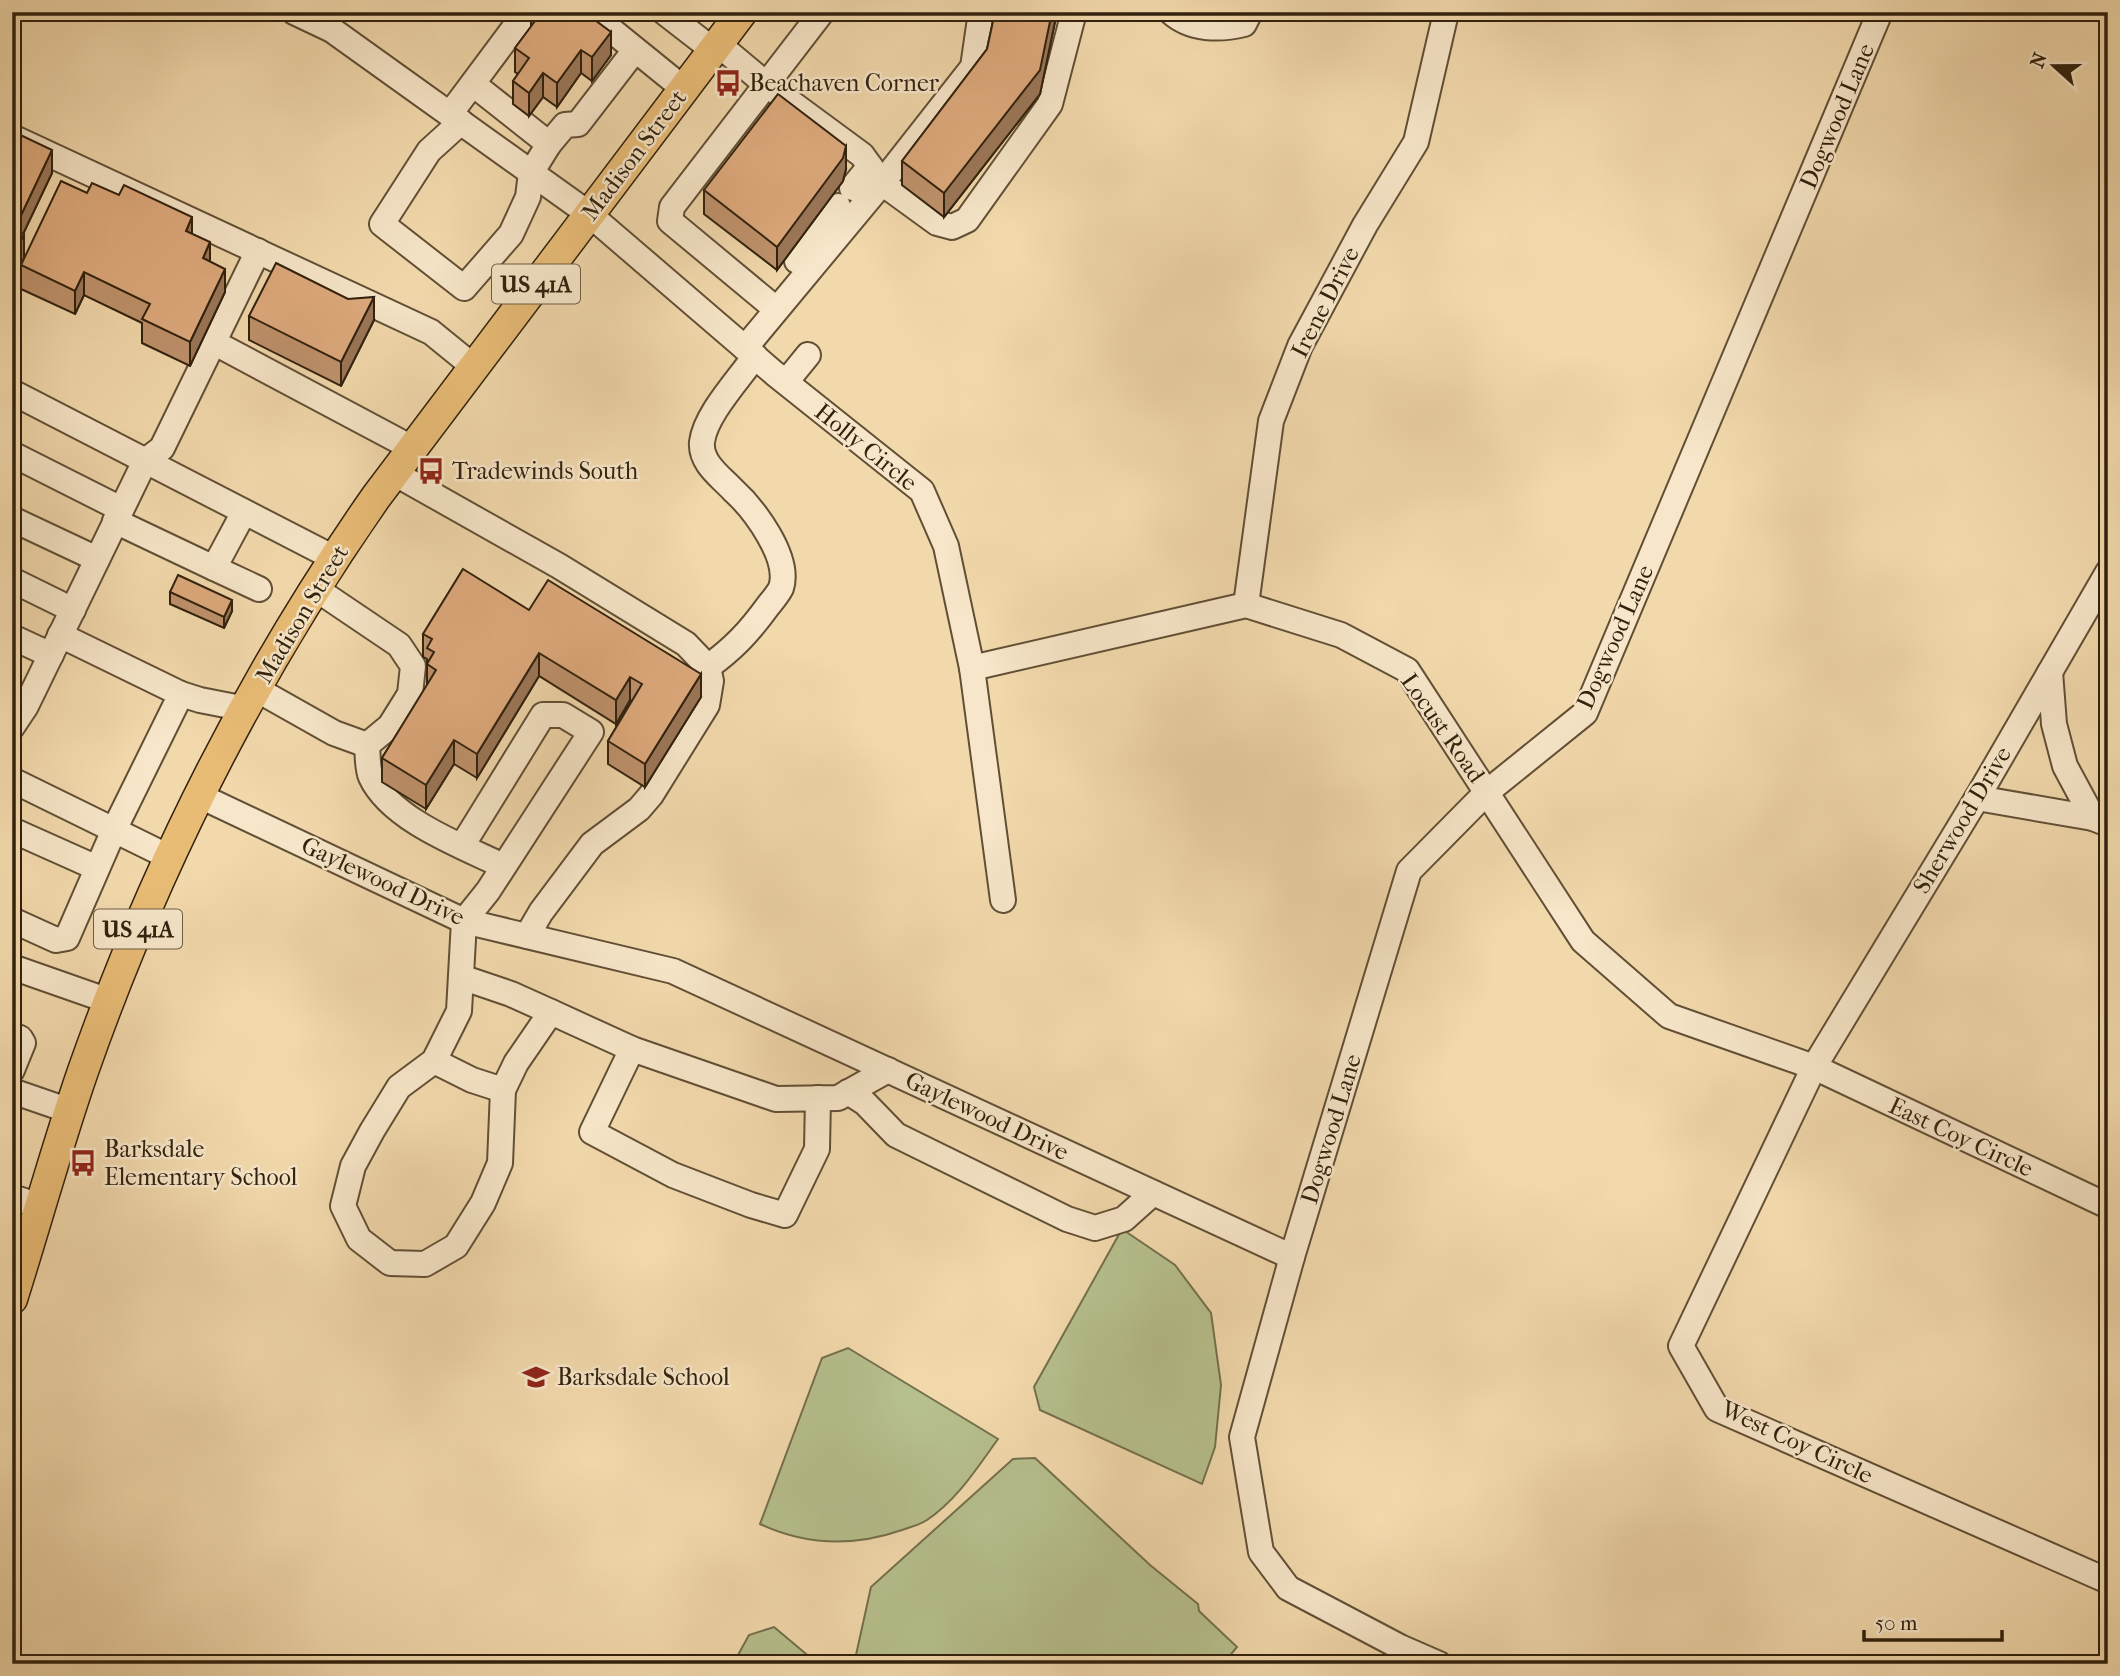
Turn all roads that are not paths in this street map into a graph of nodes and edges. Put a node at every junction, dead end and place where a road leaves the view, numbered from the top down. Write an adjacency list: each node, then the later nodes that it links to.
1 (294, 12): 13 (street, Holly Circle)
2 (526, 12): 16 (street)
3 (589, 12): 15 (street)
4 (742, 12): 14 (main road, Madison Street / US 41A)
5 (822, 12): 17 (street)
6 (981, 12): 23 (street)
7 (1074, 12): 23 (street)
8 (1171, 12): 9 (street)
9 (1250, 12)
10 (1444, 12): 47 (street, Irene Drive)
11 (1880, 12): 59 (street, Dogwood Lane)
12 (677, 16): 14 (street)
13 (337, 21): 19 (street, Holly Circle)
14 (715, 47): 17 (street); 18 (main road, Madison Street / US 41A)
15 (635, 50): 18 (street); 21 (street)
16 (473, 84): 19 (street); 21 (street)
17 (767, 85): 23 (street); 26 (street)
18 (684, 89): 24 (main road, Madison Street / US 41A)
19 (455, 118): 22 (street, Holly Circle); 22 (street)
20 (12, 137): 25 (street)
21 (550, 144): 22 (street)
22 (531, 173): 24 (street, Holly Circle)
23 (876, 174): 26 (street); 26 (street)
24 (589, 214): 28 (street, Holly Circle); 30 (main road, Madison Street / US 41A)
25 (258, 251): 27 (street); 30 (street)
26 (781, 303): 28 (street)
27 (213, 342): 33 (street); 35 (street)
28 (750, 352): 31 (street, Holly Circle); 51 (street)
29 (808, 355): 31 (street)
30 (474, 367): 33 (main road, Madison Street / US 41A)
31 (786, 383): 52 (street, Holly Circle)
32 (12, 393): 35 (street)
33 (412, 448): 36 (main road, Madison Street / US 41A)
34 (12, 454): 38 (street)
35 (145, 461): 37 (street); 38 (street)
36 (394, 472): 40 (main road, Madison Street / US 41A); 51 (street)
37 (244, 512): 40 (street); 42 (street)
38 (118, 515): 41 (street); 42 (street)
39 (12, 519): 41 (street)
40 (334, 558): 46 (main road, Madison Street / US 41A)
41 (97, 559): 48 (street)
42 (214, 568): 45 (street)
43 (2108, 572): 53 (street, Sherwood Drive)
44 (12, 580): 48 (street)
45 (259, 589)
46 (316, 589): 55 (main road, Madison Street / US 41A); 57 (street)
47 (1246, 605): 52 (street); 59 (street, Locust Road)
48 (73, 610): 50 (street)
49 (12, 637): 50 (street)
50 (55, 645): 54 (street); 56 (street)
51 (708, 667): 72 (street)
52 (972, 668): 69 (street, Holly Circle)
53 (2050, 672): 61 (street, Sherwood Drive); 62 (street)
54 (181, 694): 55 (street); 64 (street)
55 (251, 699): 57 (street); 60 (main road, Madison Street / US 41A)
56 (17, 711)
57 (367, 745): 65 (street)
58 (12, 780): 64 (street)
59 (1488, 792): 80 (street, Locust Road); 92 (street, Dogwood Lane)
60 (200, 796): 66 (main road, Madison Street / US 41A); 71 (street, Gaylewood Drive)
61 (1976, 797): 62 (street); 80 (street, Sherwood Drive)
62 (2100, 821)
63 (12, 830): 68 (street)
64 (114, 830): 66 (street); 68 (street)
65 (462, 846): 67 (street); 67 (street)
66 (170, 857): 75 (main road, Madison Street / US 41A)
67 (503, 866): 71 (street)
68 (97, 868): 70 (street)
69 (1003, 900)
70 (12, 920)
71 (464, 920): 72 (street, Gaylewood Drive); 74 (street)
72 (527, 936): 82 (street, Gaylewood Drive)
73 (12, 967): 75 (street)
74 (461, 977): 76 (street); 79 (street)
75 (109, 1001): 87 (main road, Madison Street / US 41A)
76 (551, 1012): 78 (street); 83 (street)
77 (12, 1035): 81 (street)
78 (632, 1049): 86 (street); 86 (street)
79 (434, 1061): 83 (street); 83 (street)
80 (1814, 1068): 91 (street, East Coy Circle); 94 (street, West Coy Circle)
81 (12, 1070)
82 (888, 1070): 85 (street); 88 (street, Gaylewood Drive)
83 (503, 1090)
84 (12, 1091): 87 (street)
85 (848, 1092): 86 (street); 88 (street)
86 (818, 1098)
87 (70, 1111): 90 (main road, Madison Street / US 41A)
88 (1153, 1193): 92 (street, Gaylewood Drive)
89 (12, 1197): 90 (street)
90 (40, 1206): 93 (main road, Madison Street / US 41A)
91 (2108, 1206)
92 (1292, 1257): 95 (street)
93 (12, 1299)
94 (2108, 1581)
95 (1439, 1664)

